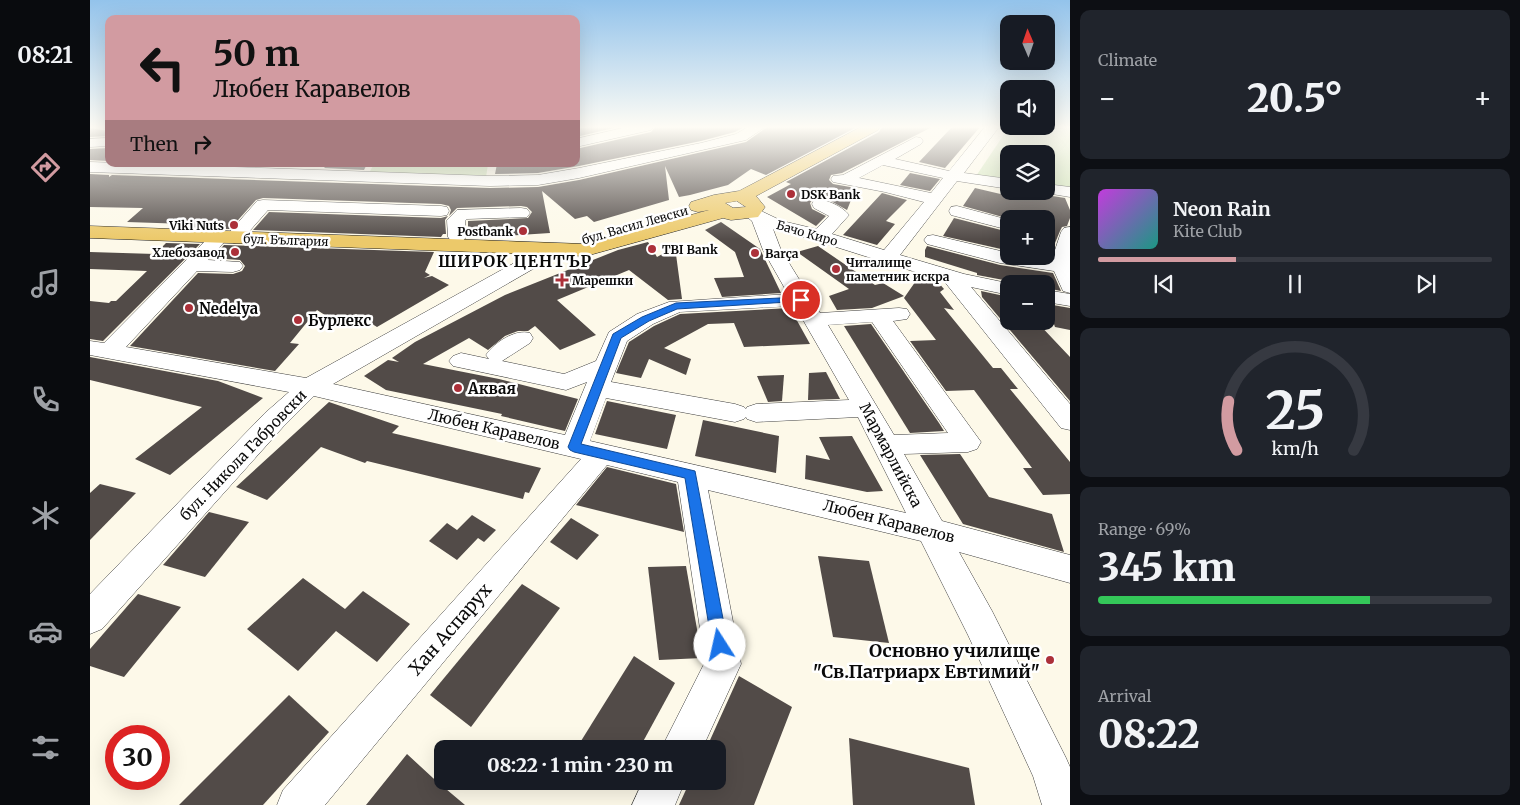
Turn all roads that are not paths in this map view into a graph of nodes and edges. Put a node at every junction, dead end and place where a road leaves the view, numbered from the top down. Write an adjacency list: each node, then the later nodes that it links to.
1 (984, 164): 11 (street)
2 (619, 165): 9 (street)
3 (802, 165): 15 (main road)
4 (871, 165): 16 (street)
5 (902, 165): 10 (street)
6 (962, 165): 10 (street)
7 (90, 167): 9 (street)
8 (279, 167): 9 (street)
9 (189, 172)
10 (953, 176): 11 (street); 16 (street)
11 (974, 179): 12 (street)
12 (1000, 183)
13 (1055, 190): 14 (street)
14 (1070, 192)
15 (740, 197): 18 (main road, бул. Васил Левски); 22 (main road)
16 (933, 199): 32 (street)
17 (820, 204): 26 (street)
18 (718, 207): 22 (main road); 31 (main road, бул. Васил Левски)
19 (957, 211): 23 (street)
20 (441, 212): 27 (street)
21 (521, 213): 28 (street)
22 (756, 216): 26 (street, Бачо Киро); 41 (street, Мармарлийска)
23 (1000, 223)
24 (90, 232): 27 (main road, бул. България)
25 (1070, 232): 33 (street)
26 (820, 236): 32 (street, Бачо Киро)
27 (226, 237): 30 (main road, бул. България); 34 (street)
28 (457, 237)
29 (933, 240): 33 (street)
30 (482, 247): 31 (main road, бул. Васил Левски)
31 (552, 250): 47 (street, бул. Никола Габровски)
32 (888, 258): 36 (street, Бачо Киро)
33 (1060, 259): 37 (street)
34 (192, 265): 35 (street); 43 (street)
35 (233, 266)
36 (952, 278): 38 (street, Бачо Киро); 49 (street)
37 (1070, 287)
38 (1000, 288)
39 (1055, 298): 40 (street)
40 (1070, 300)
41 (807, 310): 46 (street, Хан Аспарух); 48 (street, Мармарлийска); 50 (street, Хан Аспарух)
42 (522, 338): 45 (street)
43 (100, 349): 47 (street, Любен Каравелов)
44 (461, 361): 45 (street)
45 (534, 376): 46 (street)
46 (601, 377): 48 (street); 51 (street, Хан Аспарух)
47 (309, 387): 51 (street, Любен Каравелов); 55 (street, бул. Никола Габровски)
48 (866, 408): 50 (street, Мармарлийска)
49 (1070, 421)
50 (885, 445): 53 (street, Мармарлийска)
51 (588, 450): 52 (street, Любен Каравелов); 58 (street, Хан Аспарух)
52 (691, 474): 53 (street, Любен Каравелов); 56 (street)
53 (931, 531): 54 (street, Любен Каравелов); 60 (street, Мармарлийска)
54 (1070, 569)
55 (90, 618)
56 (685, 740)
57 (660, 790): 59 (street)
58 (298, 805)
59 (653, 805)
60 (1063, 805)

